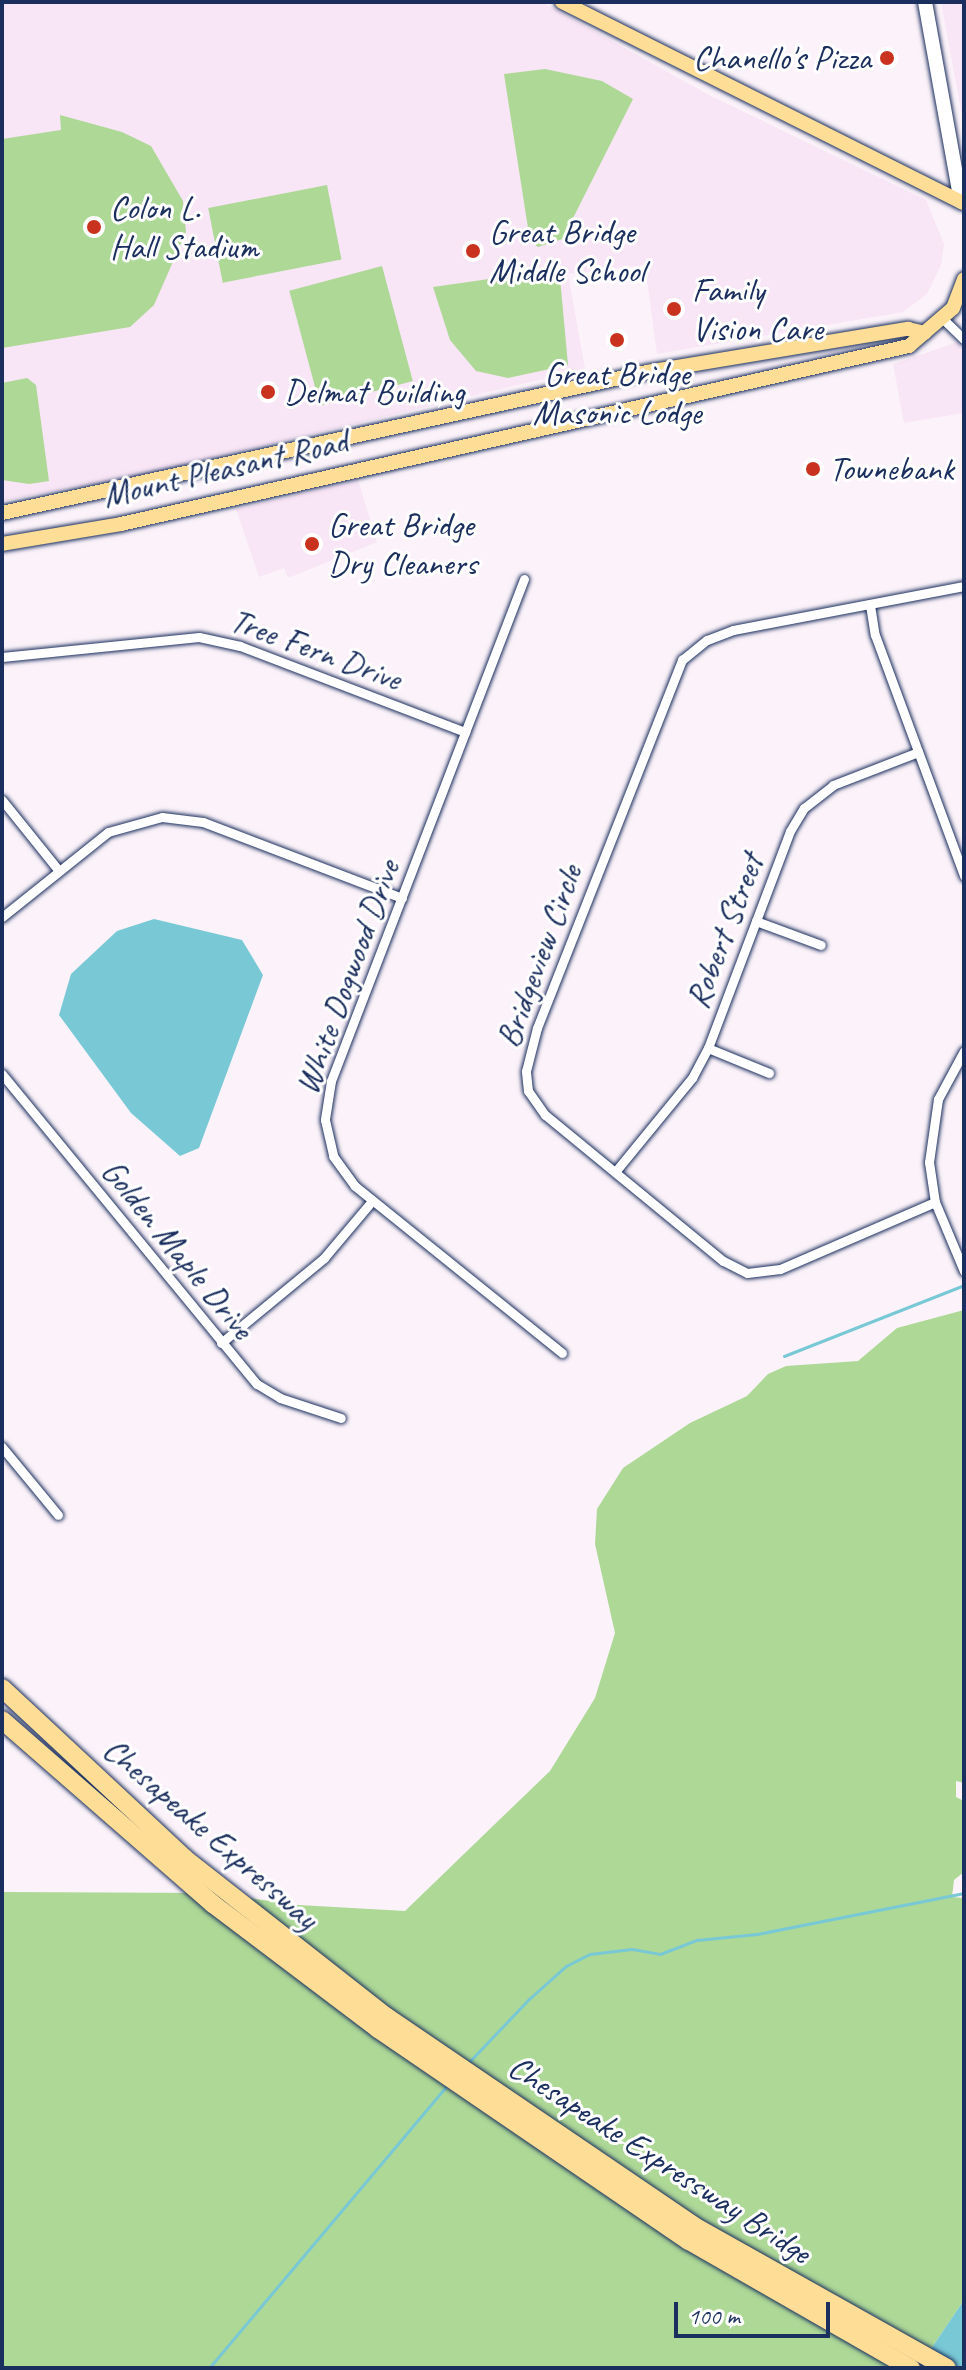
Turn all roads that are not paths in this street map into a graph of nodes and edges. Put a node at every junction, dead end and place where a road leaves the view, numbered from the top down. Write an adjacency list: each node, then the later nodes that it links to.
1 (562, 2): 3 (main road)
2 (925, 2): 3 (main road)
3 (962, 202): 4 (main road)
4 (964, 217)
5 (964, 279): 6 (main road)
6 (956, 308): 7 (main road, Mount Pleasant Road); 9 (street)
7 (925, 333): 8 (main road, Mount Pleasant Road); 10 (main road, Mount Pleasant Road)
8 (880, 334): 10 (main road); 11 (main road, Mount Pleasant Road)
9 (964, 339)
10 (746, 382): 12 (main road, Mount Pleasant Road)
11 (2, 513)
12 (2, 544)
13 (524, 579): 17 (street, White Dogwood Drive)
14 (964, 586): 15 (street, Bridgeview Circle)
15 (870, 605): 18 (street); 30 (street, Bridgeview Circle)
16 (2, 657): 17 (street, Tree Fern Drive)
17 (465, 732): 22 (street, White Dogwood Drive)
18 (918, 752): 21 (street); 24 (street, Robert Street)
19 (2, 800): 20 (street)
20 (59, 871): 22 (street); 23 (street)
21 (964, 876)
22 (402, 898): 31 (street, White Dogwood Drive)
23 (2, 917)
24 (756, 921): 25 (street); 26 (street, Robert Street)
25 (821, 945)
26 (708, 1048): 28 (street); 30 (street, Robert Street)
27 (964, 1051): 32 (street)
28 (769, 1073)
29 (2, 1074): 34 (street, Golden Maple Drive)
30 (615, 1172): 32 (street, Bridgeview Circle)
31 (372, 1201): 34 (street); 35 (street, White Dogwood Drive)
32 (935, 1202): 33 (street)
33 (964, 1271)
34 (221, 1343): 36 (street, Golden Maple Drive)
35 (562, 1353)
36 (341, 1418)
37 (2, 1447): 38 (street)
38 (58, 1515)
39 (2, 1688): 41 (highway, Chesapeake Expressway)
40 (2, 1720): 41 (highway, Chesapeake Expressway)
41 (382, 2023): 42 (highway, Chesapeake Expressway Bridge); 43 (highway, Chesapeake Expressway Bridge)
42 (911, 2368)
43 (947, 2368)

